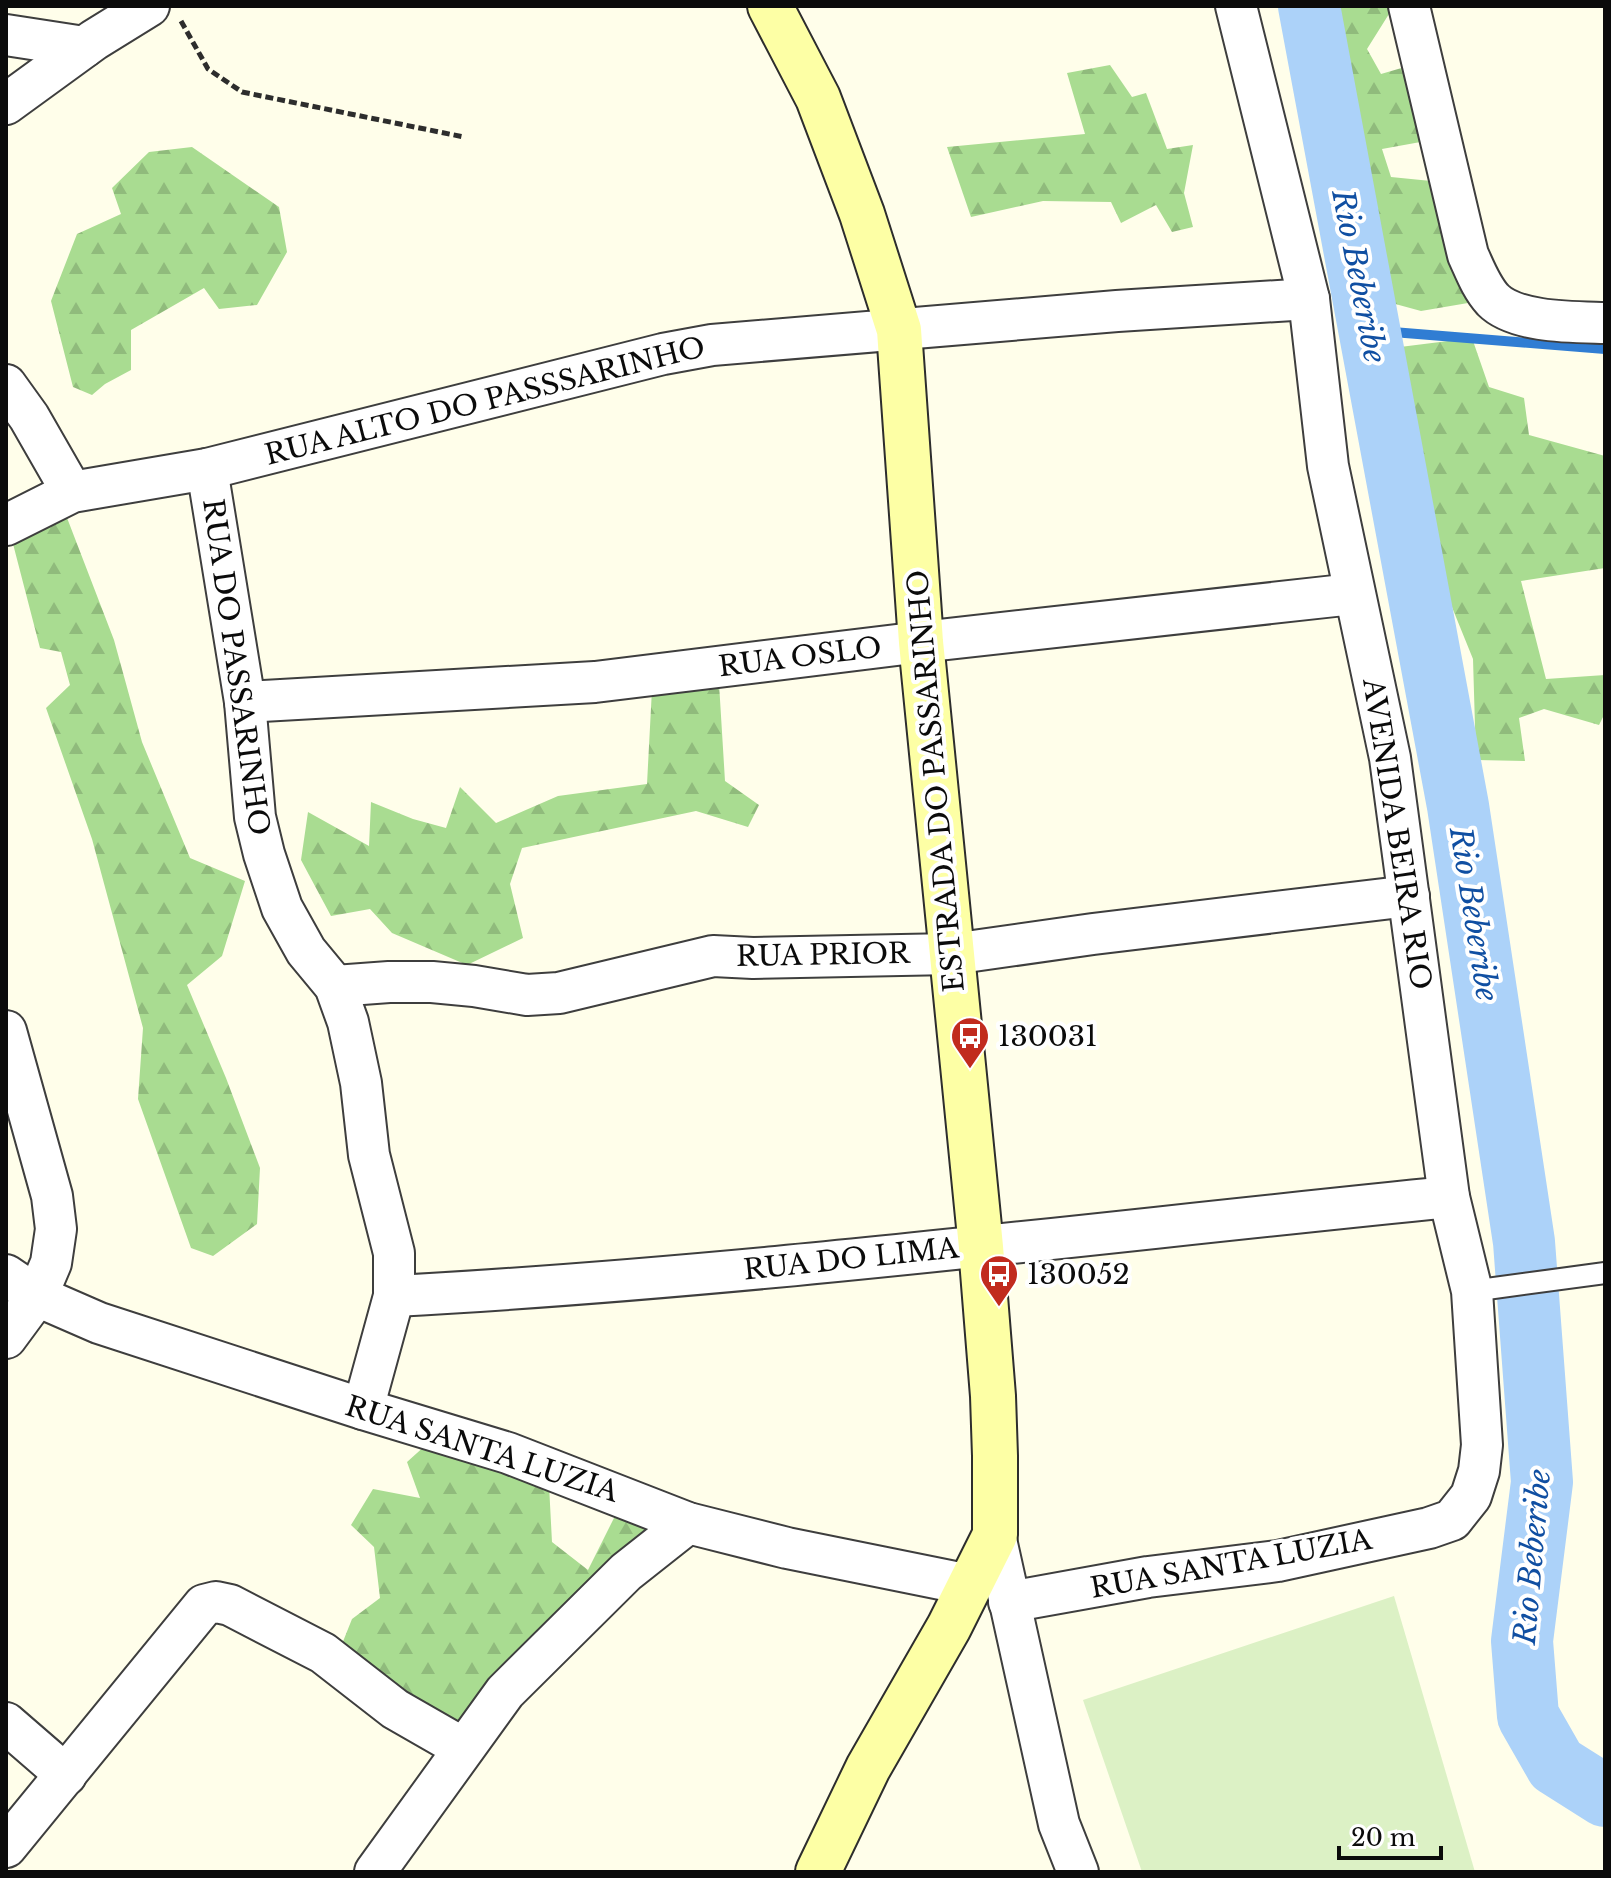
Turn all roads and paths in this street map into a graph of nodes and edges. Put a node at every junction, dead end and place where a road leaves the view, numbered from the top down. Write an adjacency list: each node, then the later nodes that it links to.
1 (770, 6): 11 (street, ESTRADA DO PASSARINHO)
2 (1236, 6): 9 (street, AVENIDA BEIRA RIO)
3 (1409, 6): 10 (street)
4 (164, 11): 6 (street); 8 (path)
5 (6, 35): 6 (street)
6 (84, 47): 7 (street)
7 (6, 104)
8 (464, 137)
9 (1309, 299): 11 (street, RUA ALTO DO PASSSARINHO); 16 (street, AVENIDA BEIRA RIO)
10 (1605, 323)
11 (899, 330): 13 (street, RUA ALTO DO PASSSARINHO); 17 (street, ESTRADA DO PASSARINHO)
12 (6, 385): 14 (street)
13 (207, 469): 14 (street, RUA ALTO DO PASSSARINHO); 18 (street, RUA DO PASSARINHO)
14 (72, 492): 15 (street, RUA ALTO DO PASSSARINHO)
15 (6, 525)
16 (1353, 594): 17 (street, RUA OSLO); 19 (street, AVENIDA BEIRA RIO)
17 (921, 642): 18 (street, RUA OSLO); 20 (street, ESTRADA DO PASSARINHO)
18 (245, 702): 21 (street, RUA DO PASSARINHO)
19 (1409, 896): 20 (street, RUA PRIOR); 23 (street, AVENIDA BEIRA RIO)
20 (952, 954): 21 (street, RUA PRIOR); 24 (street, ESTRADA DO PASSARINHO)
21 (335, 986): 28 (street, RUA DO PASSARINHO)
22 (6, 1031): 26 (street)
23 (1449, 1197): 24 (street, RUA DO LIMA); 27 (street, AVENIDA BEIRA RIO)
24 (981, 1247): 28 (street, RUA DO LIMA); 33 (street, ESTRADA DO PASSARINHO)
25 (1605, 1273): 27 (lane)
26 (22, 1286): 29 (street); 30 (street, RUA SANTA LUZIA)
27 (1479, 1290): 31 (street, AVENIDA BEIRA RIO)
28 (394, 1296): 30 (street, RUA DO PASSARINHO)
29 (6, 1338)
30 (363, 1409): 32 (street, RUA SANTA LUZIA)
31 (1452, 1520): 33 (street, RUA SANTA LUZIA)
32 (688, 1523): 33 (street, RUA SANTA LUZIA); 35 (street)
33 (990, 1594): 39 (street, ESTRADA DO PASSARINHO); 40 (street)
34 (6, 1723): 36 (street)
35 (463, 1748): 36 (street); 38 (street)
36 (66, 1775): 37 (street)
37 (6, 1847)
38 (375, 1872)
39 (818, 1872)
40 (1078, 1872)

